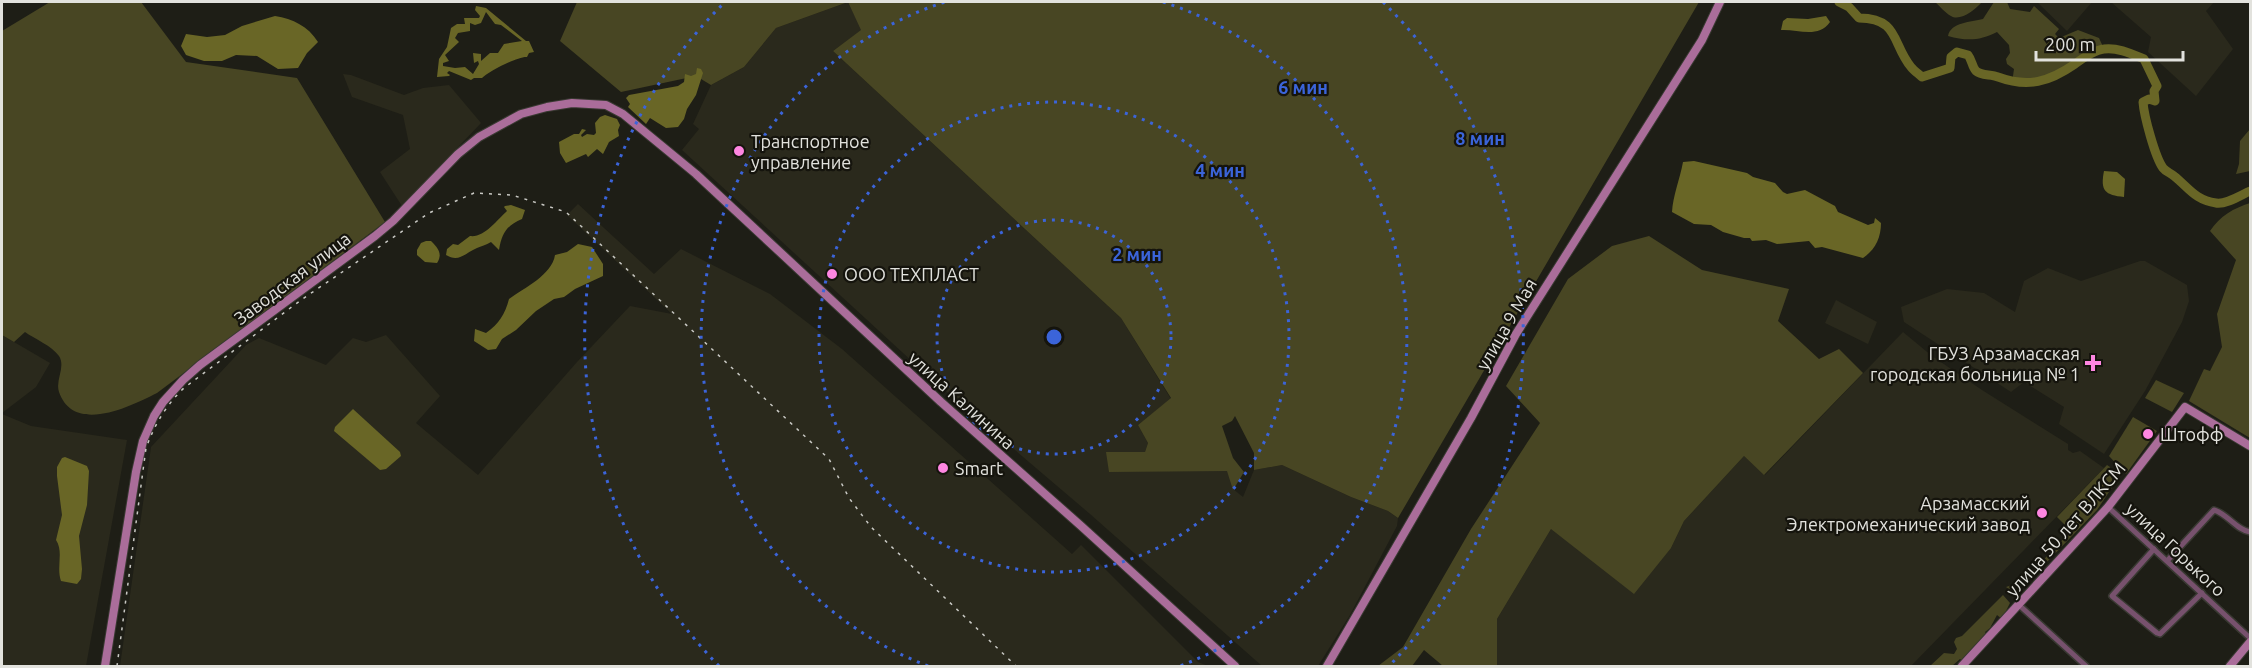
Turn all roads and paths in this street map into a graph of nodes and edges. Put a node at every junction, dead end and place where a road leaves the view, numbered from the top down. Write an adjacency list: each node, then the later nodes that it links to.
1 (1720, 2): 13 (street, улица 9 Мая)
2 (671, 153): 11 (street, Заводская улица); 12 (street, улица Калинина)
3 (2250, 446): 4 (street, улица 50 лет ВЛКСМ)
4 (2109, 507): 6 (street, улица Горького); 9 (street, улица 50 лет ВЛКСМ)
5 (2250, 532): 7 (street)
6 (2154, 549): 7 (street, улица Горького); 8 (street)
7 (2167, 561): 8 (street, улица Горького)
8 (2202, 593): 10 (street, улица Горького)
9 (2019, 605): 14 (street, улица 50 лет ВЛКСМ); 15 (street)
10 (2250, 640): 16 (street)
11 (105, 666)
12 (1235, 666)
13 (1327, 666)
14 (1962, 666)
15 (2086, 666)
16 (2230, 666)

